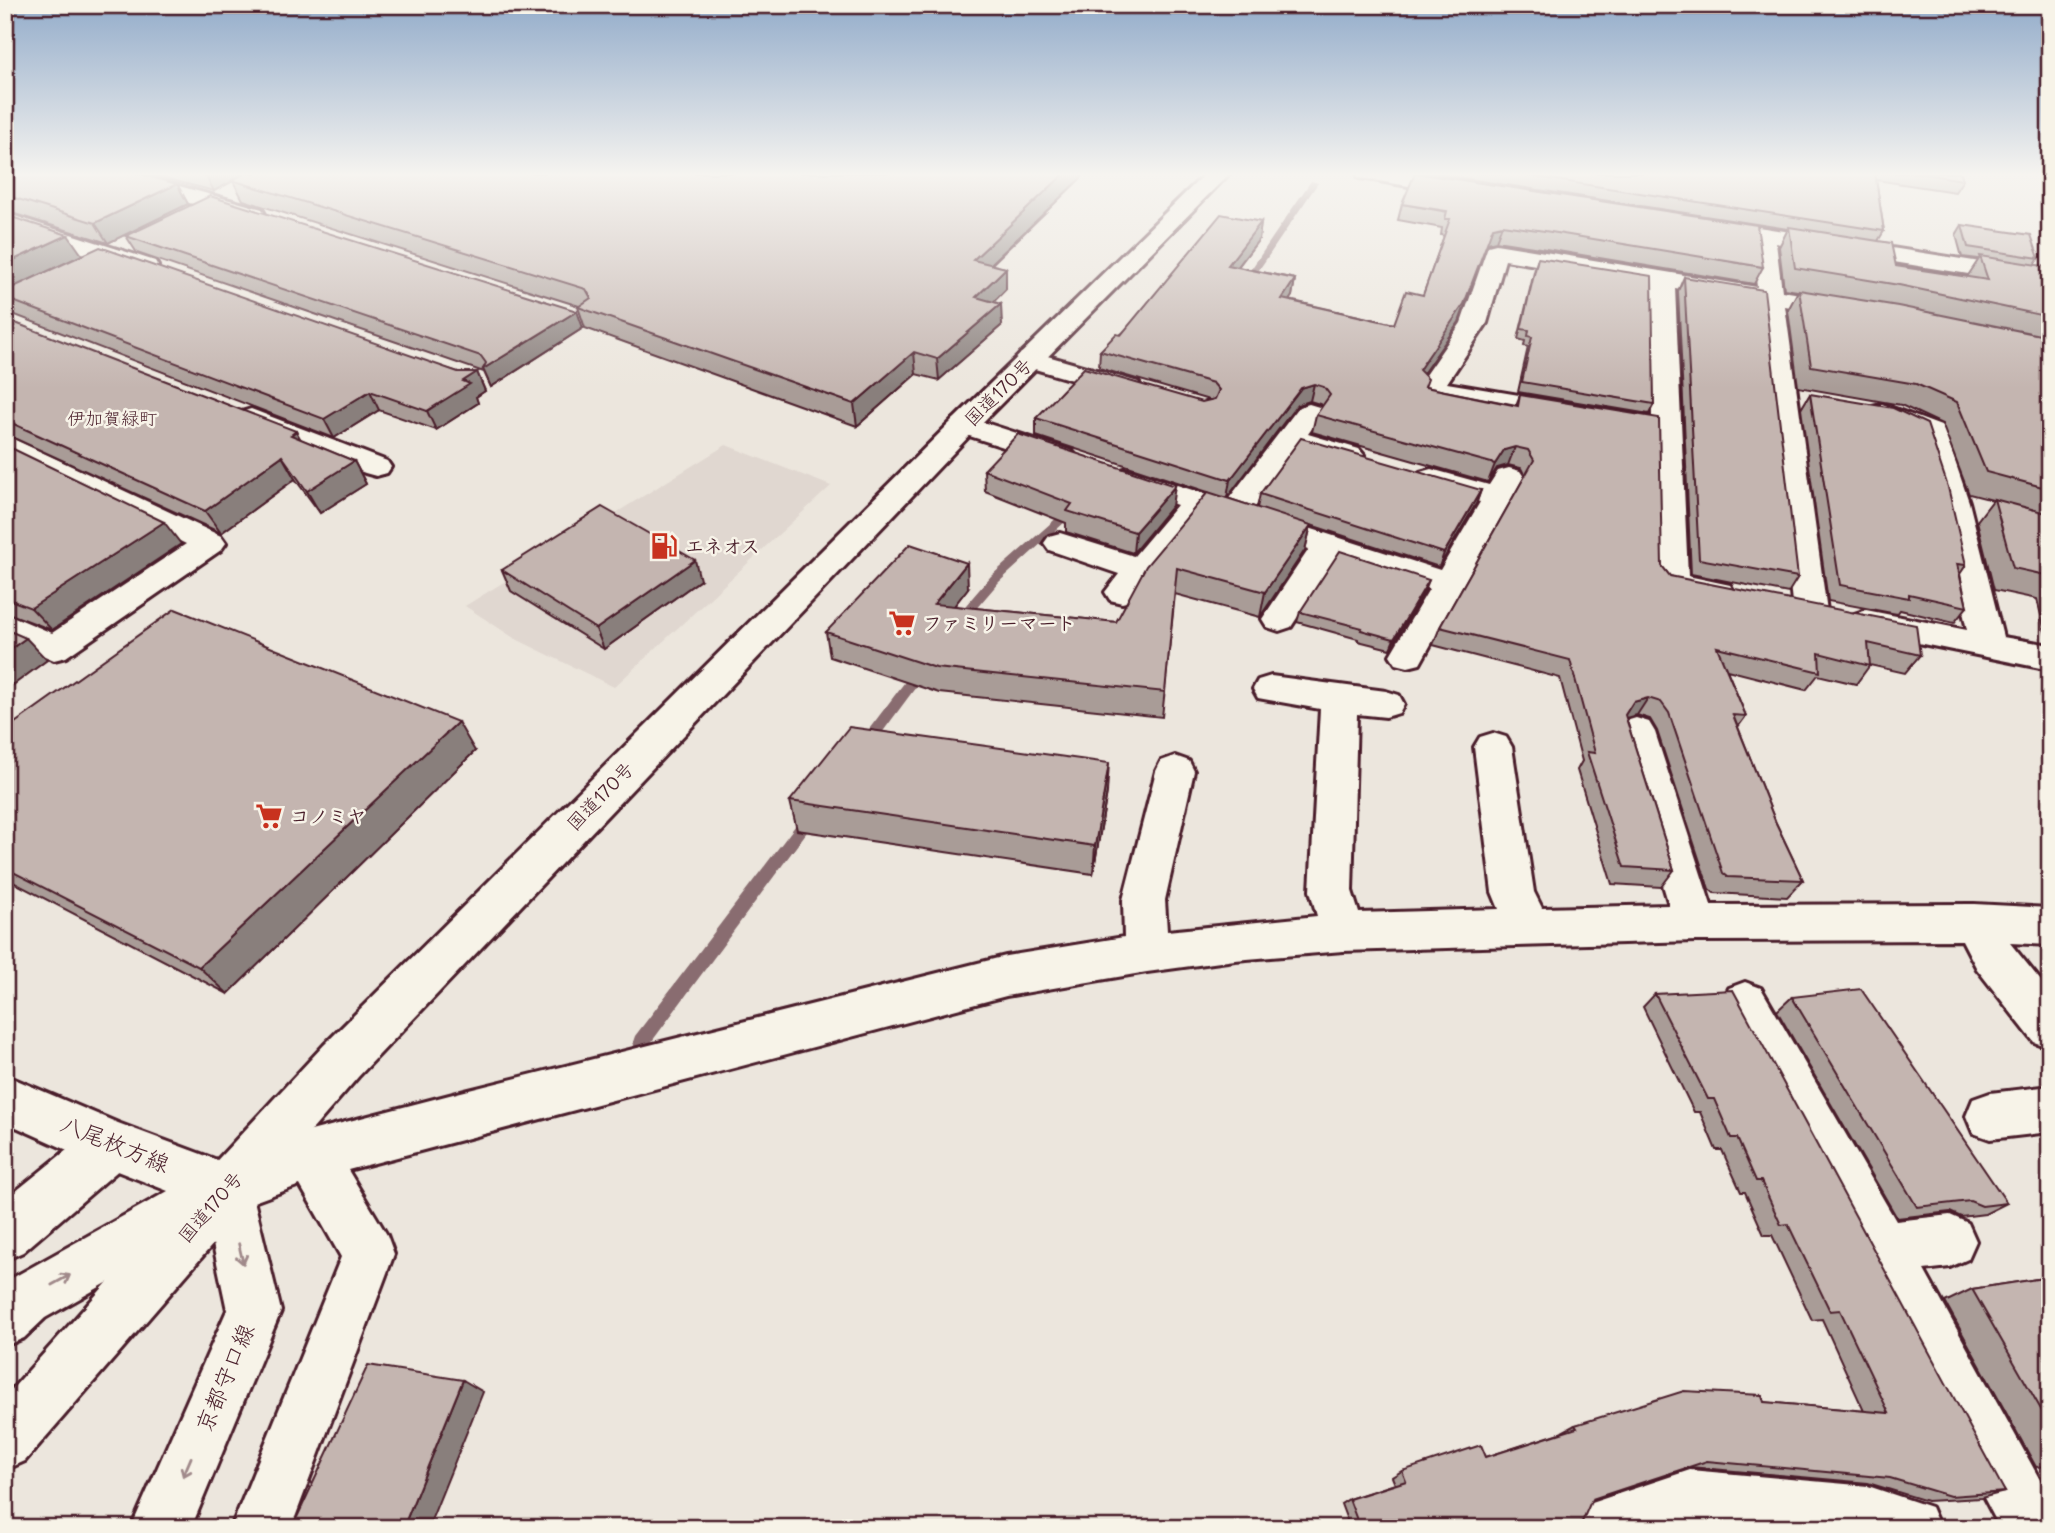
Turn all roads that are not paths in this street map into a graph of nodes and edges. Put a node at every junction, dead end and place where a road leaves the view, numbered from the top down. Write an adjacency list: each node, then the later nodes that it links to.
1 (81, 245): 6 (main road)
2 (129, 245): 6 (main road)
3 (1146, 245): 13 (main road, 国道170号)
4 (1763, 245): 11 (main road)
5 (1823, 245): 10 (main road)
6 (110, 254): 7 (main road); 8 (main road)
7 (75, 271)
8 (163, 272)
9 (1662, 278): 11 (main road); 19 (main road); 19 (main road)
10 (2050, 280)
11 (1770, 296): 12 (main road); 30 (main road)
12 (1873, 314)
13 (1030, 359): 14 (main road); 18 (main road, 国道170号)
14 (1148, 394)
15 (223, 407): 22 (main road)
16 (1850, 407): 24 (main road)
17 (1309, 413): 20 (main road)
18 (964, 425): 23 (main road); 55 (main road, 国道170号)
19 (1666, 428): 30 (main road)
20 (1291, 438): 26 (main road); 29 (main road)
21 (5, 444): 32 (main road)
22 (376, 467)
23 (1196, 502): 26 (main road); 27 (main road)
24 (1954, 502): 25 (main road); 33 (main road)
25 (1990, 512)
26 (1234, 514): 28 (main road)
27 (1060, 543)
28 (1328, 545): 29 (main road); 31 (main road)
29 (1448, 584): 34 (main road)
30 (1810, 611): 33 (main road)
31 (1279, 619)
32 (5, 625)
33 (1988, 646): 35 (main road)
34 (1408, 655)
35 (2050, 658)
36 (1271, 689): 37 (main road)
37 (1339, 698): 38 (main road); 46 (main road)
38 (1386, 704)
39 (1636, 732): 43 (main road)
40 (1493, 747): 45 (main road)
41 (1175, 772): 47 (main road)
42 (1974, 922): 43 (main road); 44 (main road); 49 (main road)
43 (1696, 923): 45 (main road)
44 (2050, 927)
45 (1529, 928): 46 (main road)
46 (1343, 932): 47 (main road)
47 (1147, 953): 54 (main road)
48 (1745, 1002): 58 (main road)
49 (2050, 1027)
50 (8, 1102): 53 (main road, 八尾枚方線)
51 (2050, 1109): 52 (main road)
52 (1990, 1116)
53 (111, 1145): 55 (main road, 八尾枚方線); 56 (main road)
54 (311, 1156): 55 (main road); 63 (main road)
55 (226, 1188): 59 (main road, one-way to 55); 60 (main road, 国道170号); 62 (main road, 京都守口線, one-way to 62)
56 (5, 1234)
57 (1950, 1241): 58 (main road)
58 (1884, 1249): 65 (main road)
59 (5, 1319)
60 (5, 1441)
61 (1883, 1524): 64 (main road)
62 (161, 1528)
63 (261, 1528)
64 (1600, 1528)
65 (2033, 1528)

